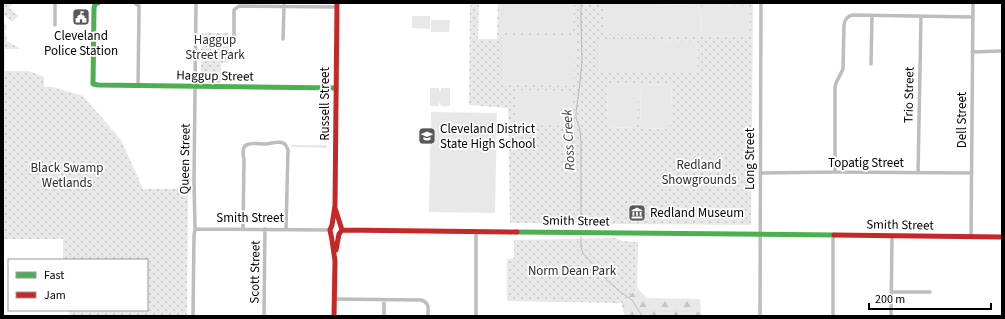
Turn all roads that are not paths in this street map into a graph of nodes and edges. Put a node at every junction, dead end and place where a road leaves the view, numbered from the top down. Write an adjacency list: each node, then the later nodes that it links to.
1 (55, 3): 12 (street)
2 (98, 3): 18 (street, Haggup Street)
3 (135, 3): 18 (street)
4 (196, 3): 19 (street, Queen Street)
5 (761, 3): 22 (street, Long Street)
6 (973, 3): 11 (street, Dell Street)
7 (337, 5): 8 (street); 20 (street, Russell Street)
8 (284, 6): 13 (street); 14 (street)
9 (872, 16): 10 (street); 17 (street); 21 (street)
10 (921, 17): 11 (street); 23 (street, Trio Street)
11 (973, 17): 15 (street, Dell Street)
12 (55, 25)
13 (234, 36)
14 (283, 39)
15 (972, 52): 16 (street); 24 (street, Dell Street)
16 (1002, 52)
17 (871, 64)
18 (138, 86): 19 (street, Haggup Street)
19 (196, 87): 20 (street, Haggup Street); 26 (street, Queen Street)
20 (336, 88): 25 (street, Russell Street)
21 (835, 172): 22 (street, Topatig Street); 23 (street, Topatig Street)
22 (760, 173): 33 (street, Long Street)
23 (918, 173): 24 (street, Topatig Street)
24 (972, 174): 36 (street, Dell Street)
25 (335, 205): 30 (street, Russell Street); 31 (street, Russell Street)
26 (195, 229): 27 (street, Smith Street); 43 (street, Queen Street)
27 (243, 229): 28 (street, Smith Street); 29 (street)
28 (265, 229): 29 (street, Smith Street); 44 (street, Scott Street)
29 (286, 229): 30 (street, Smith Street)
30 (331, 230): 31 (street); 31 (street); 38 (street, Russell Street)
31 (340, 230): 32 (street, Smith Street); 38 (street, Russell Street)
32 (476, 231): 33 (street, Smith Street); 48 (street)
33 (760, 235): 34 (street, Smith Street); 49 (street, Long Street)
34 (833, 235): 35 (street, Smith Street); 50 (street)
35 (892, 236): 36 (street, Smith Street); 39 (street)
36 (971, 237): 37 (street, Smith Street)
37 (1002, 237)
38 (335, 254): 41 (street, Russell Street)
39 (891, 292): 40 (street); 51 (street)
40 (930, 292)
41 (334, 299): 42 (street); 45 (street, Russell Street)
42 (384, 300): 46 (street); 47 (street)
43 (193, 316)
44 (264, 316)
45 (334, 316)
46 (384, 316)
47 (428, 316)
48 (476, 316)
49 (760, 316)
50 (833, 316)
51 (891, 316)

